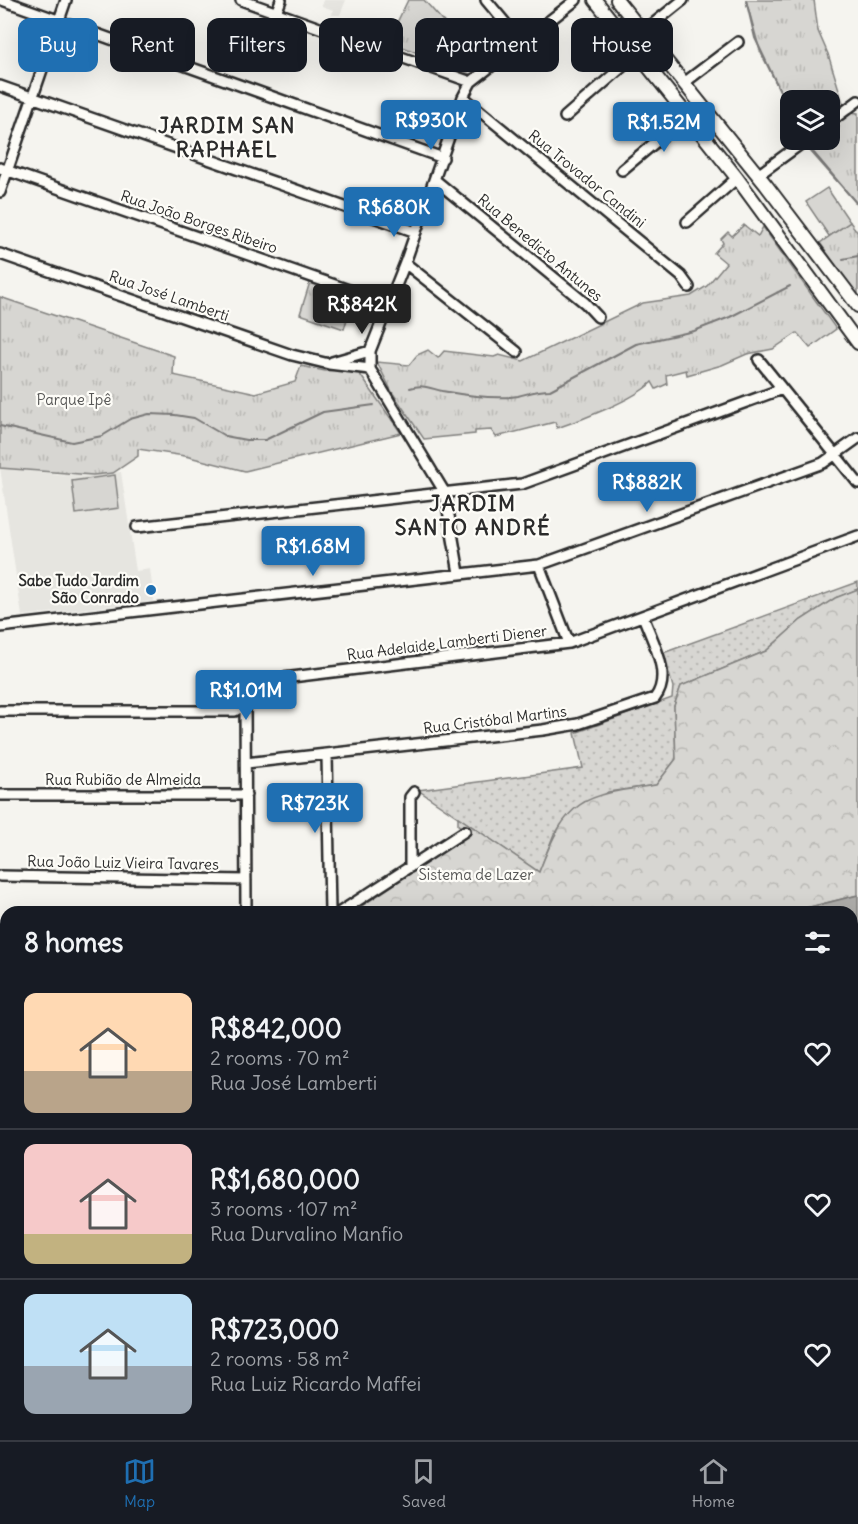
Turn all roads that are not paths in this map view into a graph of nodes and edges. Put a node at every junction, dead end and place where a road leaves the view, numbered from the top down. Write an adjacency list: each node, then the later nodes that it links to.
1 (3, 0): 11 (street)
2 (66, 0): 12 (street)
3 (241, 0): 10 (street)
4 (281, 0): 10 (street)
5 (486, 0): 13 (street)
6 (576, 0): 14 (street)
7 (595, 0): 15 (main road)
8 (617, 0): 16 (main road)
9 (683, 0): 17 (street)
10 (276, 13): 25 (street)
11 (53, 18)
12 (60, 18)
13 (501, 18)
14 (553, 18)
15 (610, 18)
16 (632, 18)
17 (660, 18)
18 (98, 34): 35 (street)
19 (738, 42): 26 (street)
20 (673, 69): 26 (main road)
21 (42, 72): 29 (street)
22 (484, 72): 25 (street)
23 (616, 72): 33 (street)
24 (653, 72): 32 (main road)
25 (471, 82): 28 (street)
26 (684, 83): 38 (main road)
27 (0, 86): 29 (street)
28 (463, 97): 35 (street); 47 (street, Rua Trovador Candini)
29 (33, 98): 36 (street); 44 (street)
30 (858, 101): 31 (street)
31 (840, 114)
32 (687, 116): 37 (street); 39 (main road)
33 (565, 117)
34 (791, 150): 38 (street)
35 (443, 158): 40 (street)
36 (4, 169): 42 (street); 48 (street, Rua João Borges Ribeiro)
37 (622, 170)
38 (758, 175): 41 (main road); 49 (main road)
39 (737, 178): 41 (main road); 43 (street)
40 (435, 180): 44 (street); 50 (street, Rua Benedicto Antunes)
41 (746, 191): 51 (main road)
42 (0, 192)
43 (687, 222)
44 (416, 232): 46 (street)
45 (0, 254): 55 (street, Rua José Lamberti)
46 (405, 263): 48 (street); 53 (street)
47 (689, 287)
48 (389, 304): 52 (street)
49 (858, 306)
50 (598, 317)
51 (858, 343)
52 (370, 351): 55 (street); 56 (street)
53 (517, 352)
54 (759, 360): 57 (street)
55 (328, 364): 56 (street, Rua José Lamberti)
56 (370, 369): 61 (street)
57 (782, 389): 59 (street); 61 (street)
58 (858, 438): 59 (street)
59 (836, 454): 60 (street); 64 (street)
60 (858, 483)
61 (445, 493): 62 (street); 65 (street)
62 (137, 527)
63 (858, 536): 66 (street, Rua Adelaide Lamberti Diener)
64 (539, 565): 65 (street); 68 (street)
65 (459, 573): 67 (street)
66 (643, 616): 68 (street, Rua Adelaide Lamberti Diener); 73 (street, Rua Cristóbal Martins)
67 (0, 627)
68 (569, 643): 69 (street, Rua Adelaide Lamberti Diener)
69 (245, 694): 71 (street, Rua Adelaide Lamberti Diener); 72 (street)
70 (0, 711): 71 (street)
71 (221, 711): 72 (street)
72 (245, 728): 74 (street)
73 (327, 755): 74 (street, Rua Cristóbal Martins); 83 (street)
74 (246, 763): 77 (street)
75 (414, 792): 79 (street)
76 (0, 795): 77 (street, Rua Rubião de Almeida)
77 (246, 795): 81 (street)
78 (465, 831): 79 (street)
79 (410, 867): 84 (street)
80 (0, 876): 81 (street, Rua João Luiz Vieira Tavares)
81 (246, 880): 82 (street)
82 (246, 906)
83 (330, 906)
84 (349, 906)

